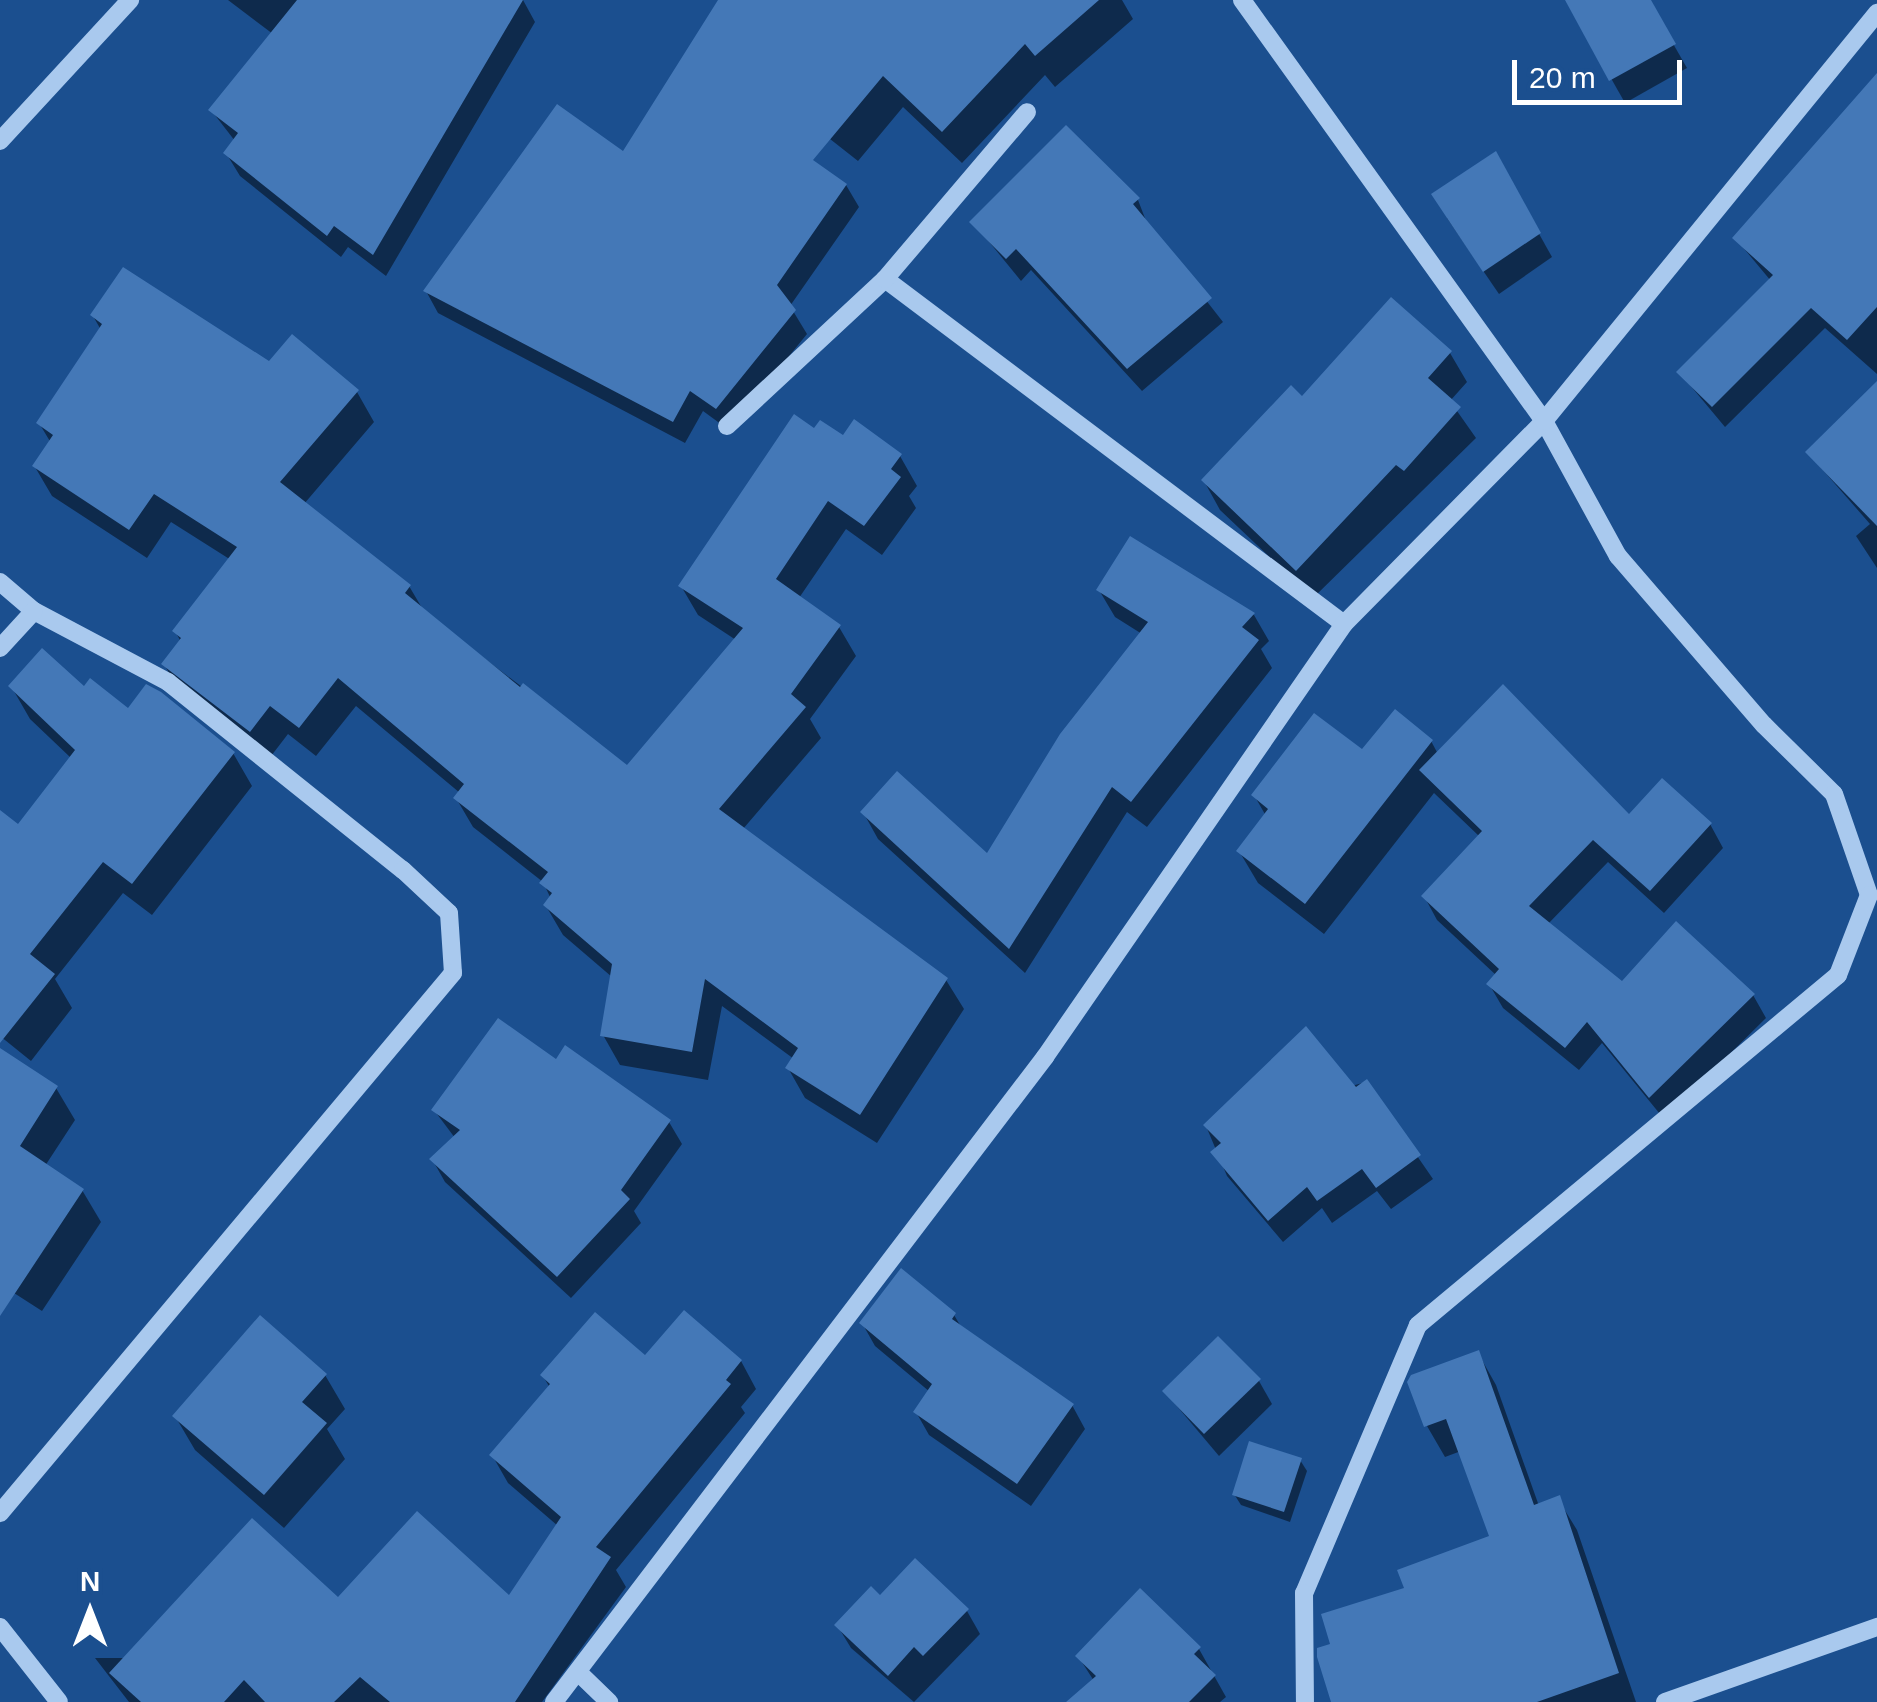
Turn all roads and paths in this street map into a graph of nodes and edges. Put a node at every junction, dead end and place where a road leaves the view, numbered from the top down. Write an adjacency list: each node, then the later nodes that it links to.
1 (130, 0): 6 (street)
2 (1242, 0): 8 (street)
3 (1872, 0): 4 (street)
4 (1877, 10): 8 (street)
5 (1027, 112): 7 (street)
6 (0, 142)
7 (885, 279): 9 (street); 12 (street)
8 (1544, 422): 12 (street); 21 (street)
9 (727, 426)
10 (0, 582): 11 (street)
11 (34, 611): 13 (street); 14 (street)
12 (1344, 624): 17 (street)
13 (0, 648)
14 (0, 1512)
15 (0, 1626): 18 (street)
16 (1877, 1627): 22 (street)
17 (578, 1673): 19 (street); 20 (street)
18 (59, 1702)
19 (554, 1702)
20 (609, 1702)
21 (1305, 1702)
22 (1665, 1702)

